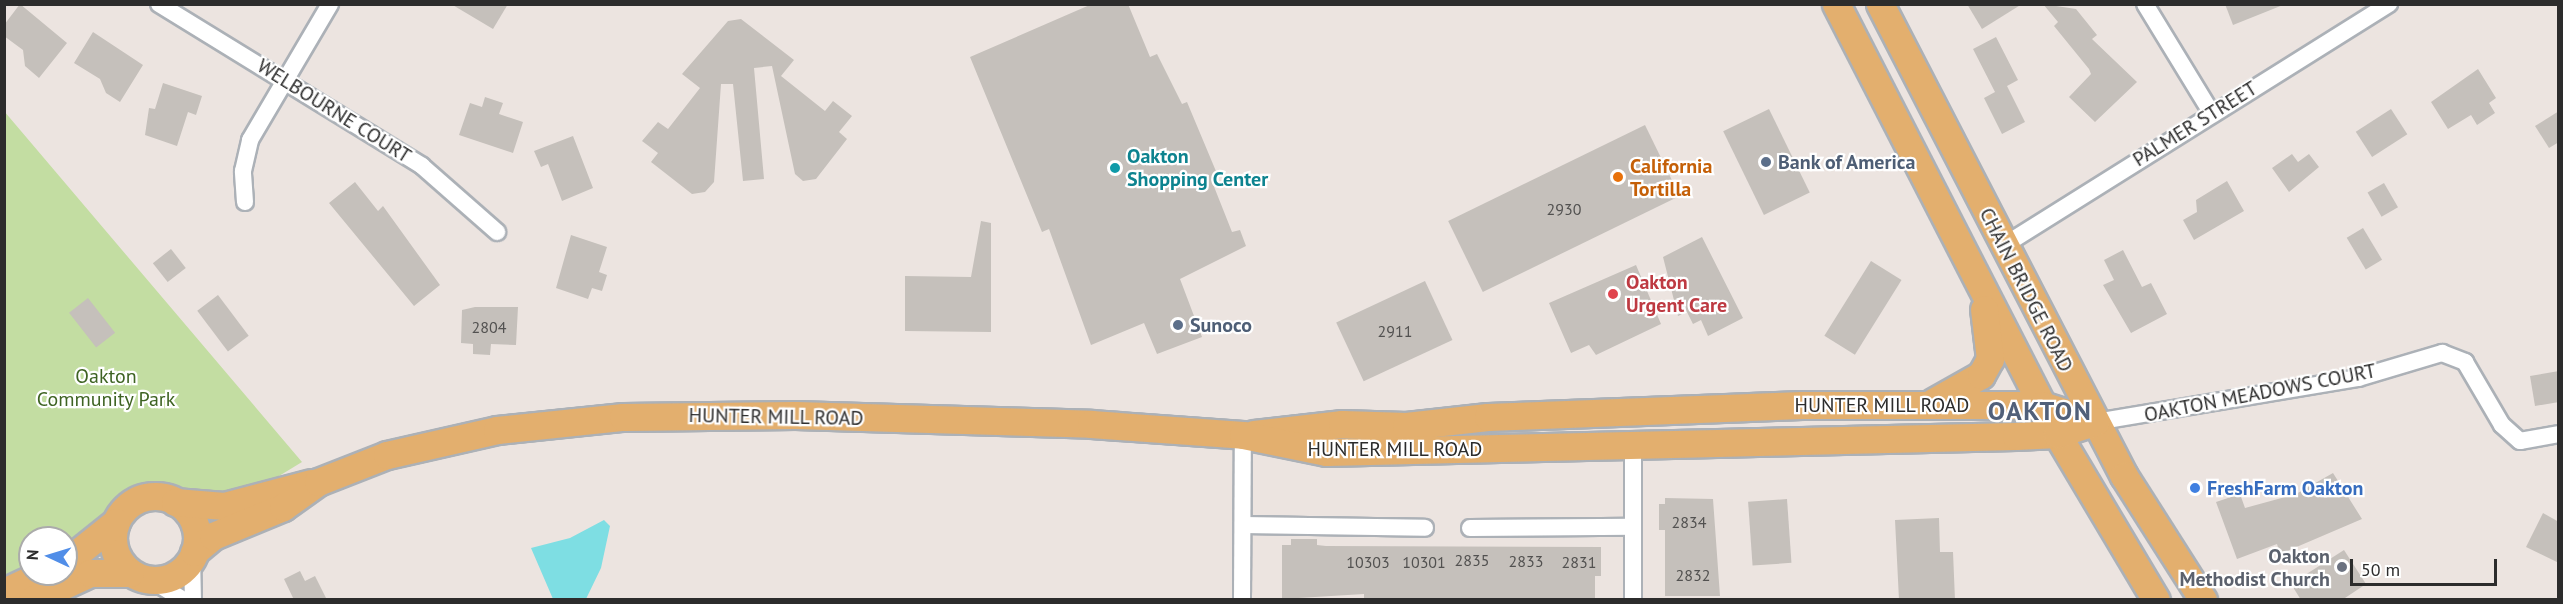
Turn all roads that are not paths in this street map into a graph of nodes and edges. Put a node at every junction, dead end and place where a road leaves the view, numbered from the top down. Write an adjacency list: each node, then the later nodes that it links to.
1 (159, 4): 7 (street, WELBOURNE COURT)
2 (330, 4): 7 (street)
3 (1836, 4): 12 (main road, CHAIN BRIDGE ROAD)
4 (1880, 4): 11 (main road, CHAIN BRIDGE ROAD)
5 (2145, 4): 8 (street)
6 (2389, 4): 8 (street, PALMER STREET)
7 (283, 76): 9 (street); 10 (street, WELBOURNE COURT)
8 (2211, 112): 11 (street, PALMER STREET)
9 (245, 202)
10 (497, 232)
11 (2003, 246): 15 (main road, CHAIN BRIDGE ROAD)
12 (1980, 287): 13 (main road); 14 (main road, CHAIN BRIDGE ROAD)
13 (1929, 405): 14 (main road, HUNTER MILL ROAD); 18 (main road, HUNTER MILL ROAD)
14 (2042, 405): 15 (main road, HUNTER MILL ROAD); 16 (main road, CHAIN BRIDGE ROAD)
15 (2095, 422): 16 (main road, HUNTER MILL ROAD); 17 (street, OAKTON MEADOWS COURT); 38 (main road, CHAIN BRIDGE ROAD)
16 (2057, 434): 19 (main road, HUNTER MILL ROAD); 37 (main road, CHAIN BRIDGE ROAD)
17 (2559, 434)
18 (1243, 435): 19 (main road, HUNTER MILL ROAD); 20 (main road, HUNTER MILL ROAD); 23 (street)
19 (1633, 445): 24 (street)
20 (318, 482): 21 (main road, HUNTER MILL ROAD); 28 (main road, HUNTER MILL ROAD)
21 (175, 502): 22 (main road, HUNTER MILL ROAD); 28 (main road)
22 (116, 522): 27 (main road, HUNTER MILL ROAD); 29 (main road)
23 (1243, 525): 25 (street); 35 (street)
24 (1633, 526): 26 (street); 36 (street)
25 (1425, 528)
26 (1470, 528)
27 (78, 552)
28 (193, 555): 29 (main road, HUNTER MILL ROAD); 34 (street)
29 (141, 577): 32 (main road, HUNTER MILL ROAD); 33 (street)
30 (18, 585): 31 (main road)
31 (4, 592)
32 (32, 600)
33 (183, 600)
34 (193, 600)
35 (1242, 600)
36 (1633, 600)
37 (2157, 600)
38 (2203, 600)

